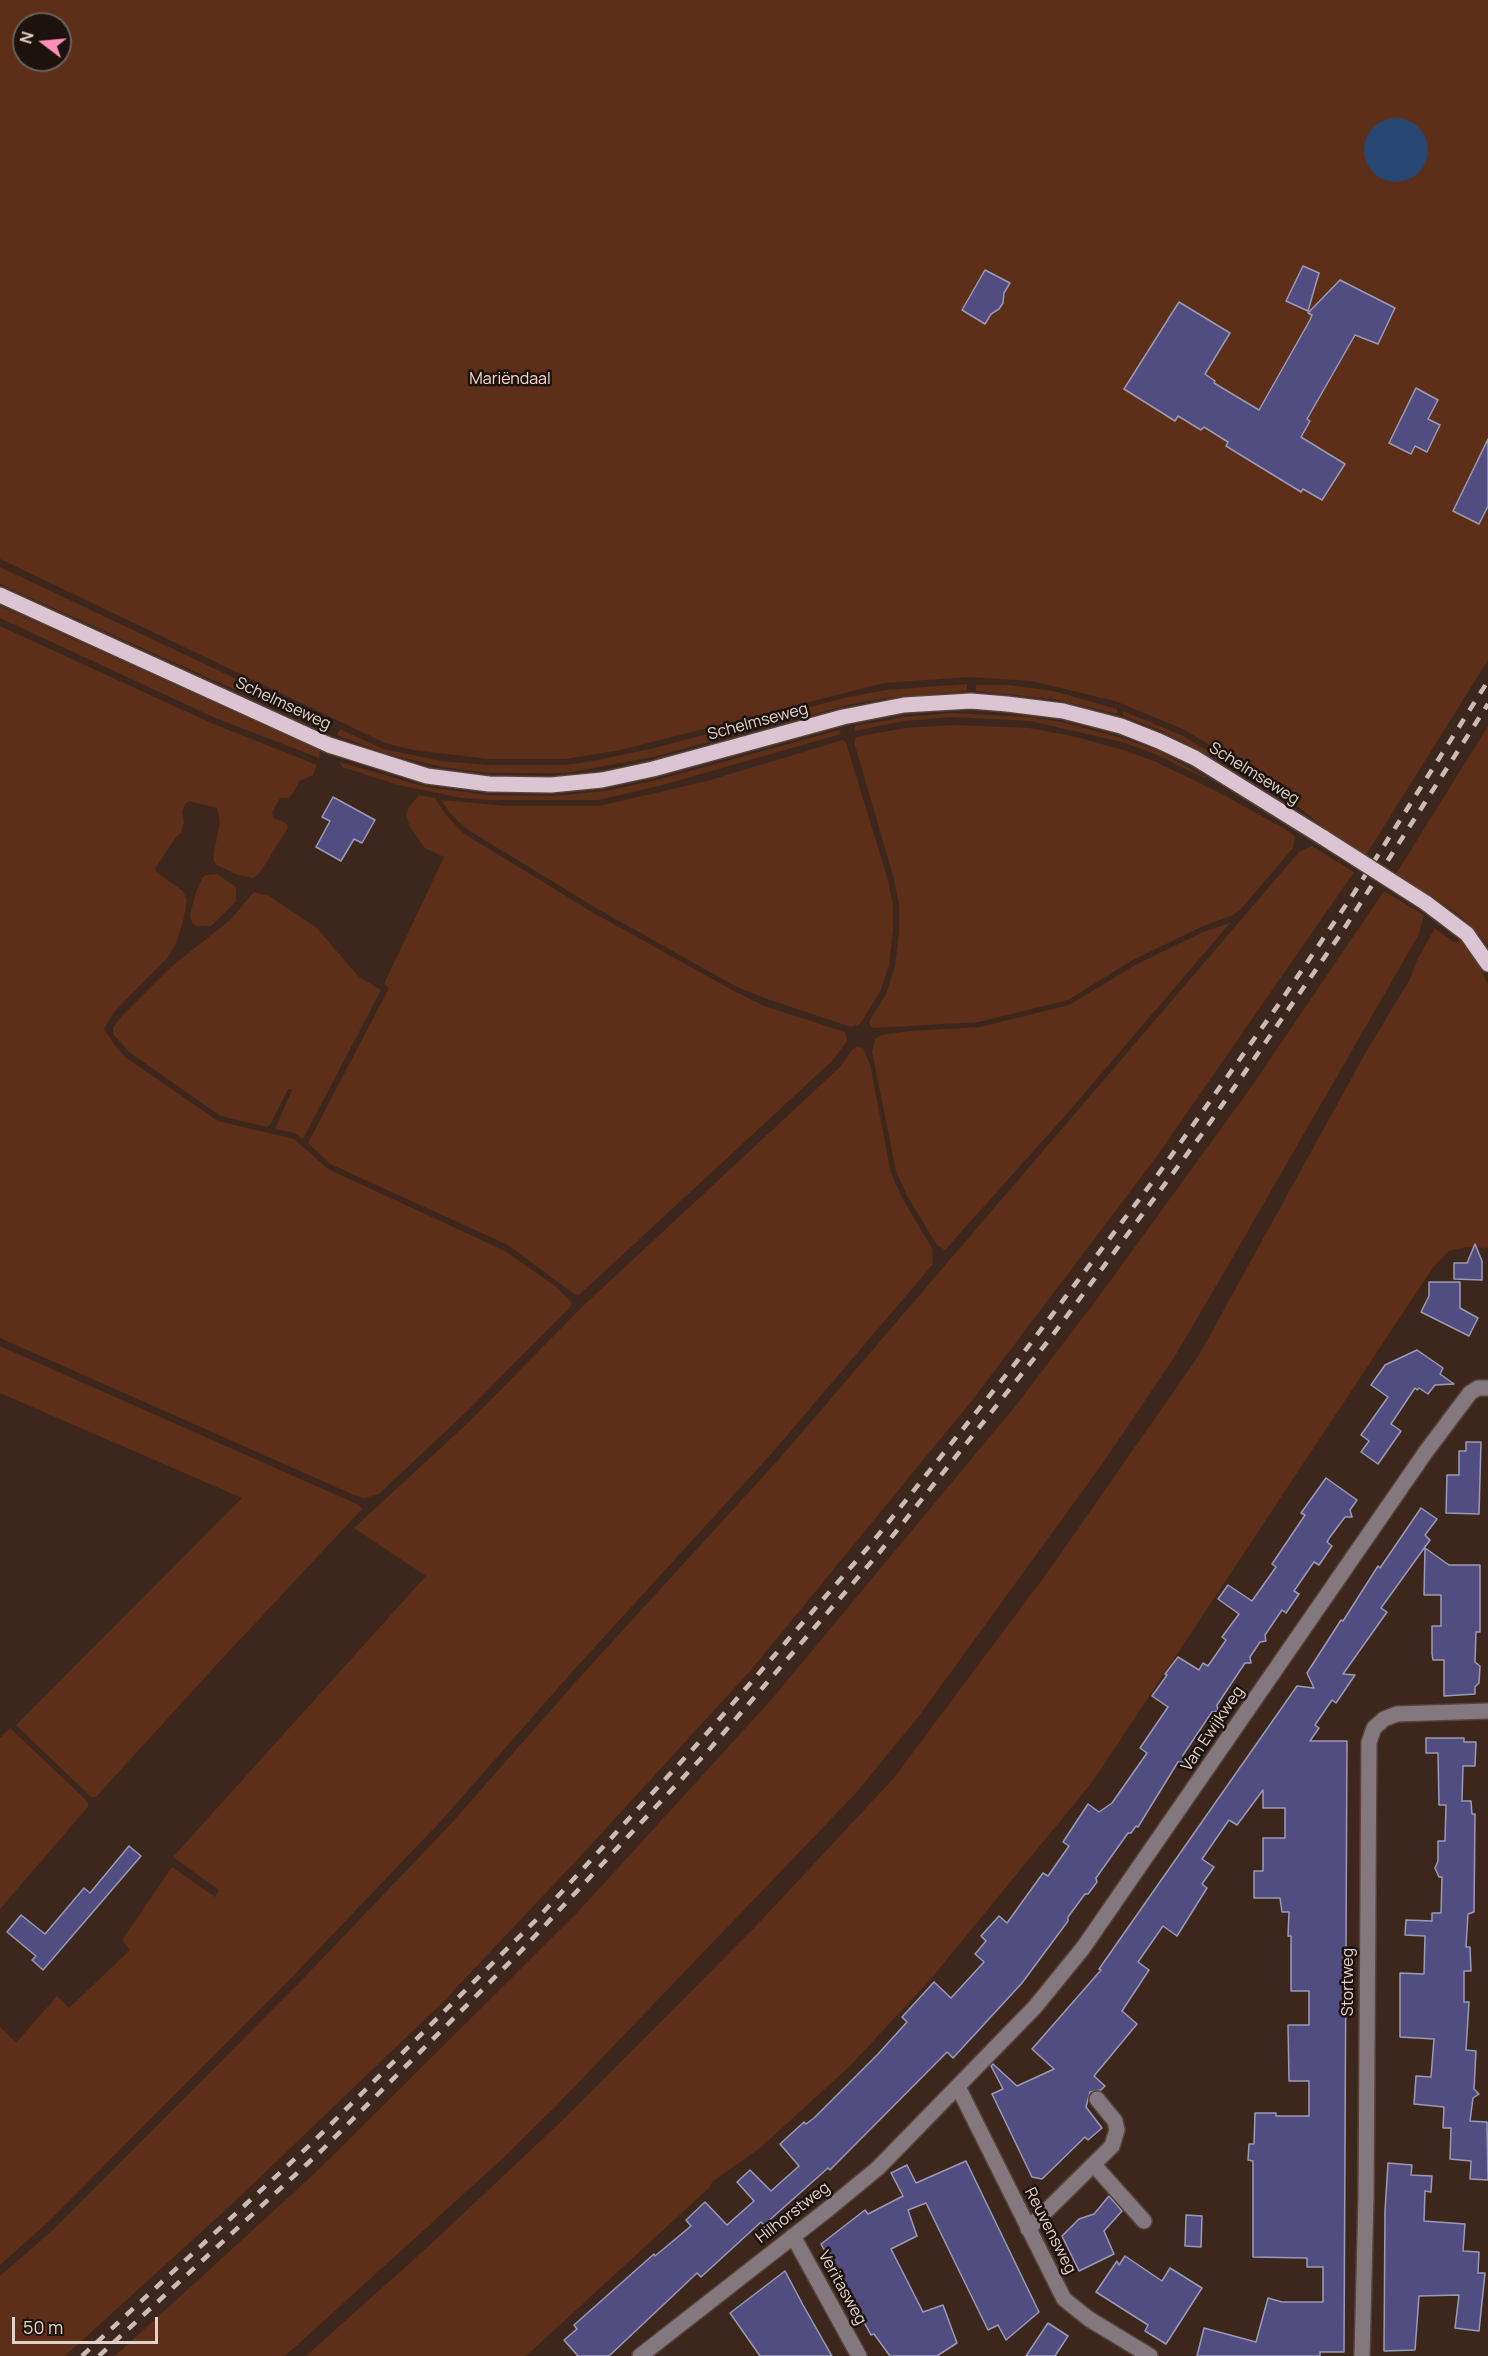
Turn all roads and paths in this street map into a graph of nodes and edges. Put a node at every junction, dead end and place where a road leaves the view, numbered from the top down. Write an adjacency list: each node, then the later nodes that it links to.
1 (0, 595): 2 (main road, Schelmseweg, bridge)
2 (1488, 964)
3 (1488, 1388): 5 (street, Van Ewijkweg)
4 (1488, 1711): 14 (street, Stortweg)
5 (958, 2087): 9 (street, Reuvensweg); 10 (street, Hilhorstweg)
6 (1097, 2099): 7 (street)
7 (1094, 2165): 8 (street); 9 (street)
8 (1144, 2221)
9 (1028, 2229): 13 (street, Reuvensweg)
10 (793, 2236): 11 (street, Hilhorstweg); 12 (street, Veritasweg)
11 (640, 2356)
12 (859, 2356)
13 (1150, 2356)
14 (1362, 2356)

